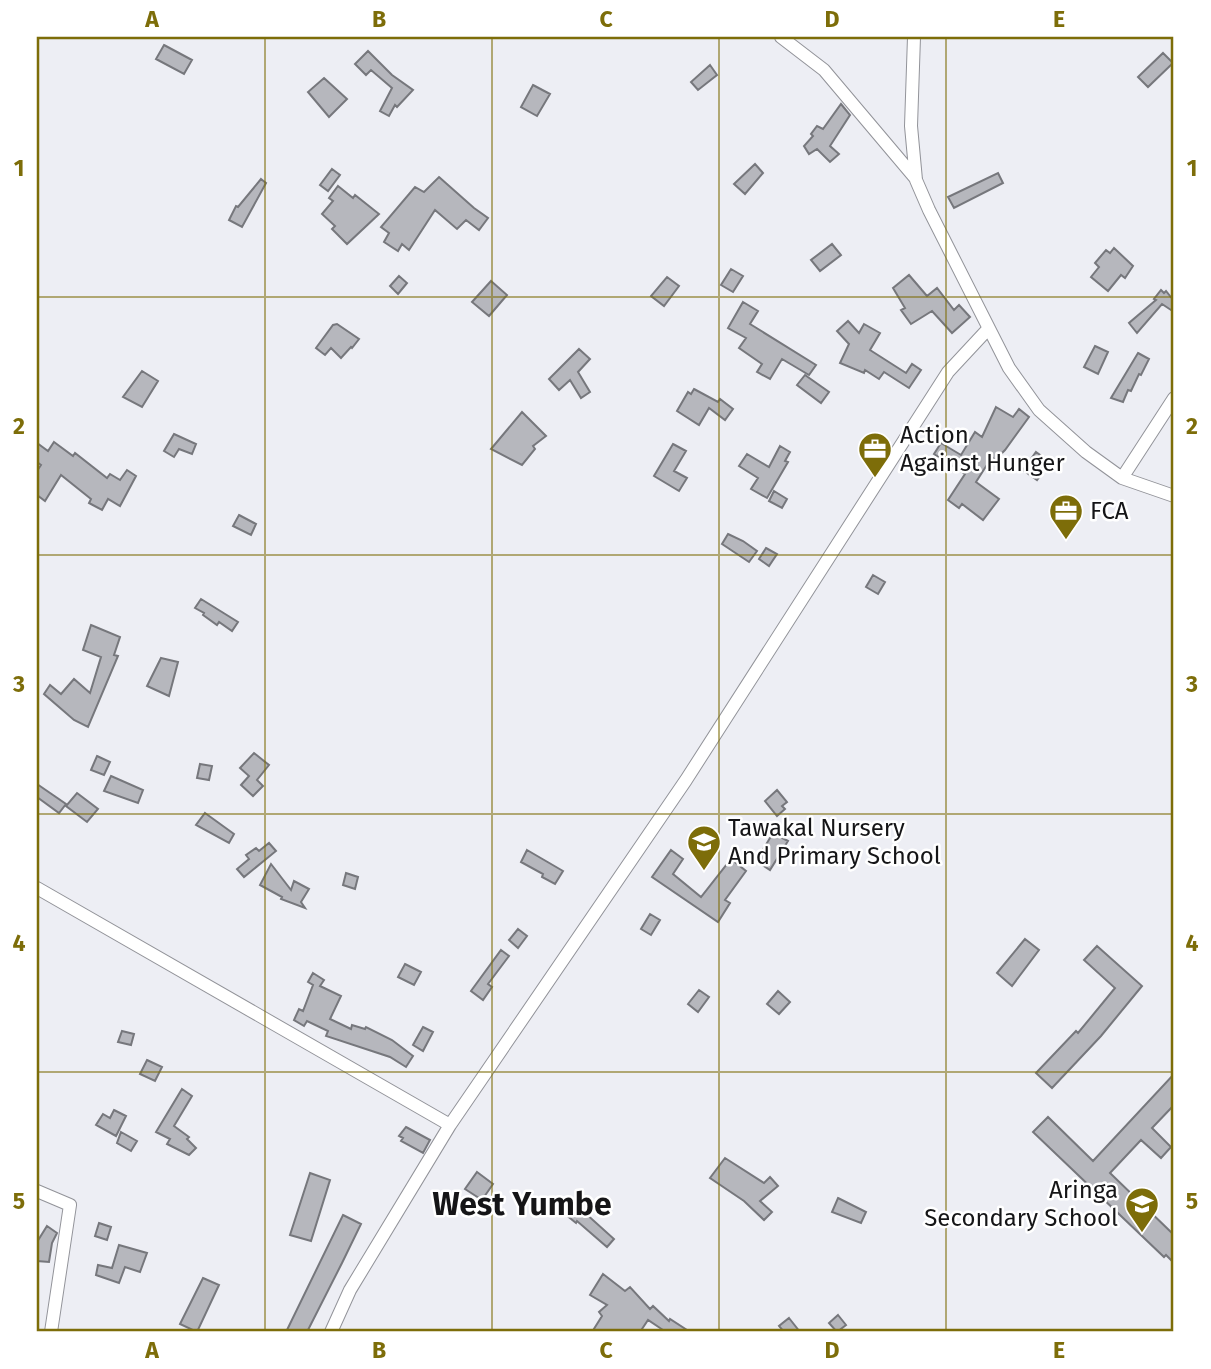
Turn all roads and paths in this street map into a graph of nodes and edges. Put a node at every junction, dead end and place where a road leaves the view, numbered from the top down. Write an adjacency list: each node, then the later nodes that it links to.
1 (781, 37): 3 (street)
2 (914, 37): 3 (street)
3 (916, 180): 4 (street)
4 (988, 329): 6 (street); 9 (street)
5 (1174, 398): 6 (street)
6 (1122, 478): 7 (street)
7 (1174, 496)
8 (37, 888): 9 (street)
9 (450, 1125): 12 (street)
10 (37, 1191): 11 (street)
11 (51, 1332)
12 (331, 1332)

